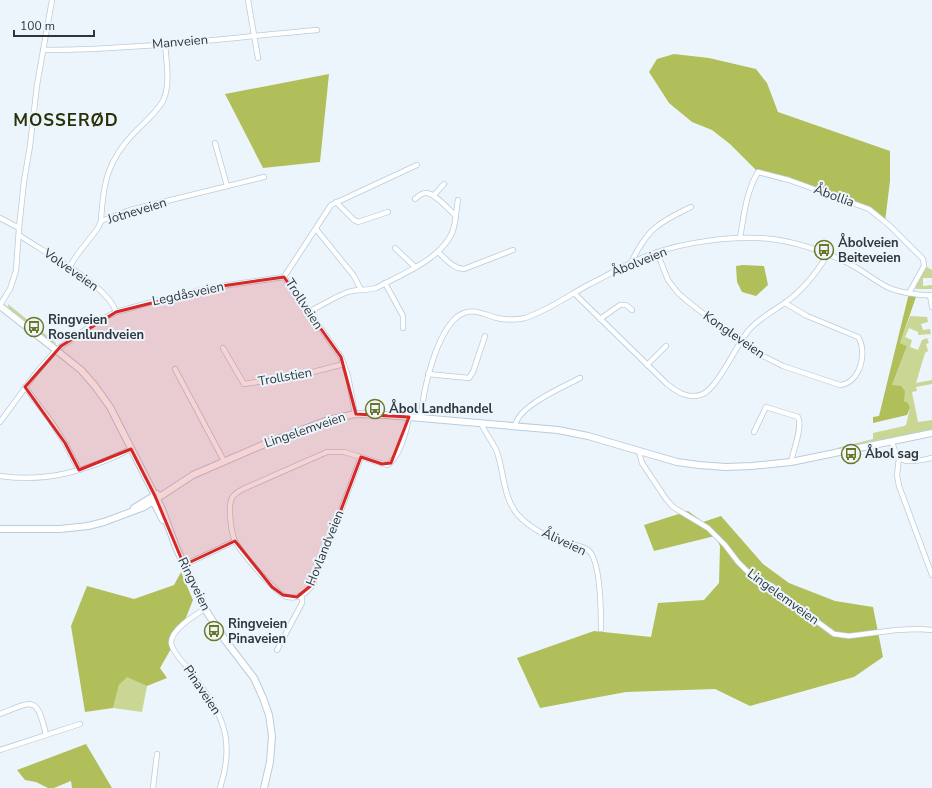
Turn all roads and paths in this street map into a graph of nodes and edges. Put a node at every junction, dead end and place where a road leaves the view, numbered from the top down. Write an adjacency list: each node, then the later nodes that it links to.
1 (52, 0): 6 (street)
2 (248, 0): 4 (street)
3 (317, 30): 4 (street, Manveien)
4 (254, 36): 5 (street, Manveien); 7 (street)
5 (165, 43): 6 (street, Manveien); 21 (street)
6 (43, 50): 22 (street)
7 (258, 58)
8 (215, 143): 12 (street)
9 (417, 165): 16 (street, Trollveien)
10 (264, 177): 12 (street, Jotneveien)
11 (444, 184): 13 (street)
12 (227, 186): 21 (street, Jotneveien)
13 (434, 195): 14 (street); 19 (street)
14 (415, 199)
15 (458, 200): 19 (street)
16 (336, 202): 18 (street); 23 (street, Trollveien)
17 (691, 207): 31 (street)
18 (388, 212)
19 (456, 216): 28 (street)
20 (0, 218): 22 (street)
21 (101, 222): 32 (street, Jotneveien)
22 (19, 228): 24 (street)
23 (316, 229): 34 (street, Trollveien); 36 (street)
24 (19, 235): 32 (street, Volveveien); 41 (street)
25 (740, 238): 29 (street, Åbolveien); 30 (street, Åbolveien); 38 (street, Åbollia)
26 (395, 248): 33 (street)
27 (513, 250): 28 (street)
28 (438, 252): 33 (street)
29 (658, 252): 31 (street, Åbolveien); 49 (street, Kongleveien)
30 (828, 254): 38 (street, Åbolveien); 40 (street)
31 (631, 263): 37 (street, Åbolveien)
32 (70, 266): 44 (street, Volveveien)
33 (416, 267): 35 (street)
34 (284, 278): 44 (street, Legdåsveien); 45 (street, Trollveien)
35 (385, 283): 36 (street); 47 (street)
36 (360, 290): 45 (street)
37 (574, 293): 46 (street); 56 (street, Åbolveien)
38 (909, 293): 39 (street, Åbolveien)
39 (931, 295): 42 (street, Åbolveien)
40 (785, 303): 49 (street); 49 (street, Kongleveien)
41 (0, 306): 52 (main road, Ringveien)
42 (932, 308)
43 (632, 310): 46 (street)
44 (116, 312): 52 (street, Legdåsveien)
45 (308, 312): 53 (street, Trollveien)
46 (600, 319): 54 (street)
47 (403, 328)
48 (485, 336): 56 (street)
49 (740, 342): 54 (street)
50 (666, 346): 54 (street)
51 (223, 348): 53 (street, Trollstien)
52 (56, 350): 58 (street, Legdåsveien); 68 (main road, Ringveien)
53 (344, 364): 59 (street, Trollveien)
54 (647, 365)
55 (175, 369): 73 (street)
56 (428, 374): 61 (street, Åbolveien)
57 (580, 378): 64 (street)
58 (24, 388): 62 (street, Legdåsveien); 75 (street)
59 (355, 414): 60 (main road, Lingelemveien); 73 (main road, Lingelemveien)
60 (409, 417): 61 (main road, Lingelemveien); 70 (street, Hovlandveien)
61 (421, 418): 63 (main road, Lingelemveien)
62 (0, 422)
63 (481, 423): 64 (main road, Lingelemveien); 84 (street, Åliveien)
64 (515, 426): 69 (main road, Lingelemveien)
65 (754, 432): 74 (street)
66 (932, 433): 67 (main road, Lingelemveien)
67 (892, 442): 71 (street); 74 (main road, Lingelemveien)
68 (131, 449): 75 (street); 77 (main road, Ringveien)
69 (640, 452): 74 (main road, Lingelemveien); 85 (street, Lingelemveien)
70 (361, 457): 79 (street, Hovlandveien); 82 (street, Hovlandveien)
71 (899, 458): 72 (street); 81 (street)
72 (932, 458)
73 (224, 461): 77 (main road, Lingelemveien)
74 (791, 462)
75 (79, 470): 76 (street)
76 (0, 476)
77 (154, 498): 78 (main road, Lingelemveien); 80 (main road, Ringveien)
78 (0, 529)
79 (235, 540): 80 (street); 82 (street, Hovlandveien)
80 (184, 565): 83 (main road, Ringveien)
81 (932, 575)
82 (302, 595): 86 (street)
83 (205, 609): 93 (street, Pinaveien); 94 (main road, Ringveien)
84 (601, 629)
85 (932, 630)
86 (277, 650)
87 (0, 714): 89 (street)
88 (80, 724): 89 (street)
89 (46, 734): 90 (street)
90 (0, 750)
91 (157, 754): 92 (street)
92 (153, 788)
93 (220, 788)
94 (264, 788)

